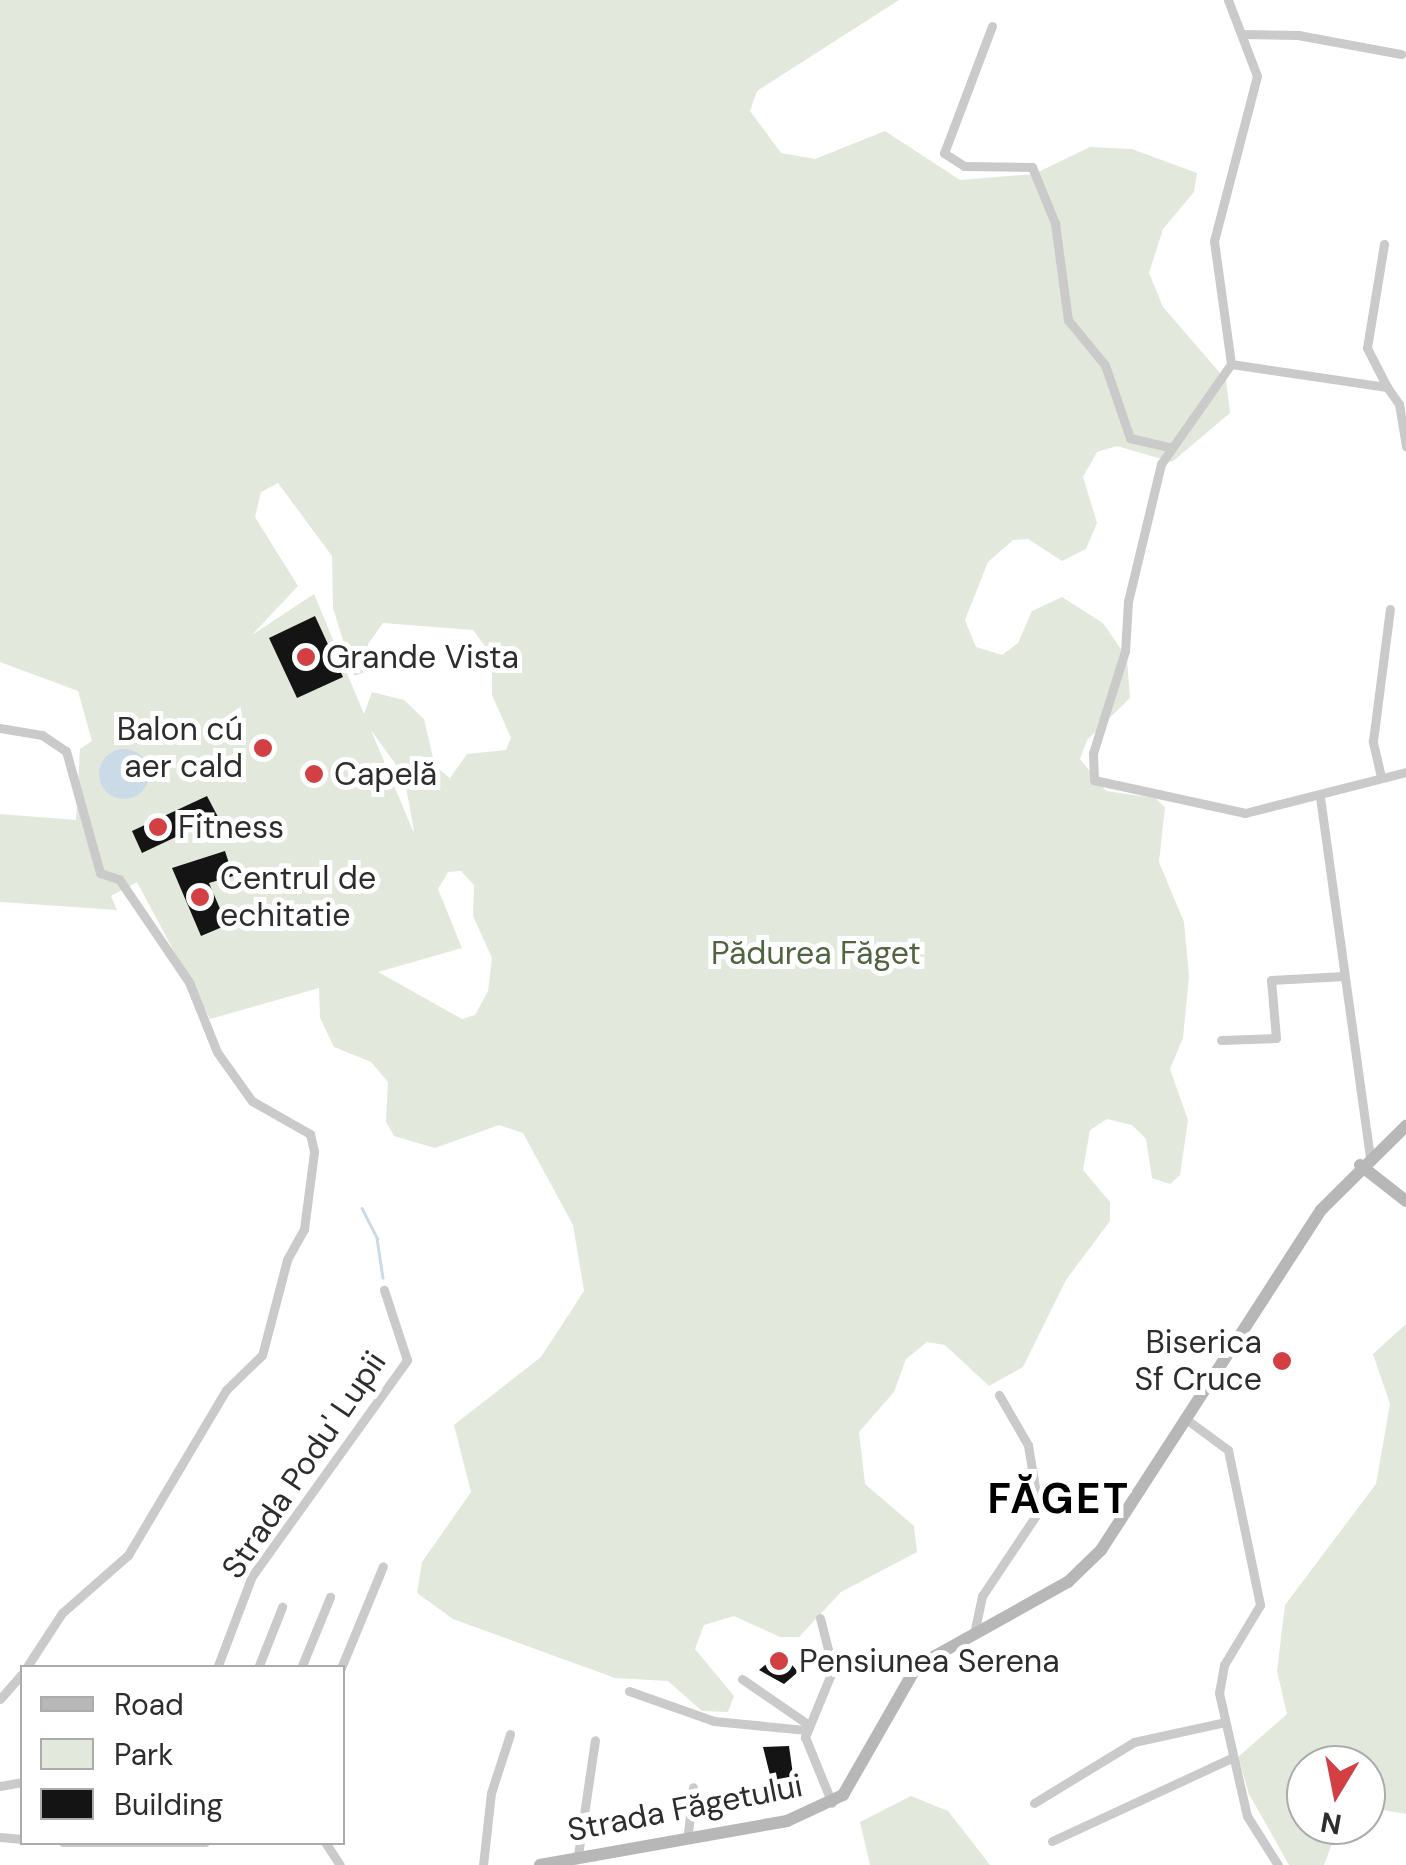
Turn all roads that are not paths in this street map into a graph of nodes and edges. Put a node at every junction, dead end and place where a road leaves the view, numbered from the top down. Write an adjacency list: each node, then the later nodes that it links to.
1 (1228, 0): 3 (street)
2 (992, 26): 10 (street)
3 (1243, 34): 4 (street); 6 (street)
4 (1400, 54)
5 (1384, 244): 7 (street)
6 (1231, 364): 7 (street); 10 (street)
7 (1386, 386): 8 (street)
8 (1402, 400): 9 (street)
9 (1406, 446)
10 (1168, 447): 15 (street)
11 (1390, 609): 14 (street)
12 (0, 728): 29 (street)
13 (1406, 772): 14 (street)
14 (1380, 777): 15 (street)
15 (1320, 797): 16 (street)
16 (1344, 976): 17 (street); 19 (street)
17 (1220, 1040)
18 (1406, 1126): 19 (main road, Strada Făgetului)
19 (1365, 1160): 20 (main road); 23 (main road, Strada Făgetului)
20 (1406, 1201)
21 (384, 1290): 30 (street, Strada Podu' Lupii)
22 (999, 1395): 28 (street)
23 (1190, 1422): 28 (main road, Strada Făgetului); 38 (street)
24 (384, 1566): 33 (street)
25 (330, 1597): 32 (street)
26 (282, 1607): 31 (street)
27 (820, 1618): 39 (street)
28 (975, 1628): 44 (main road, Strada Făgetului)
29 (27, 1665)
30 (218, 1665)
31 (259, 1665)
32 (302, 1665)
33 (342, 1665)
34 (20, 1675): 37 (street)
35 (742, 1679): 39 (street)
36 (629, 1691): 39 (street)
37 (0, 1699)
38 (1224, 1722): 42 (street); 45 (street)
39 (805, 1727): 44 (street)
40 (510, 1734): 51 (street)
41 (596, 1740): 50 (street)
42 (1232, 1758): 47 (street); 53 (street)
43 (693, 1787): 46 (street)
44 (832, 1803): 46 (main road, Strada Făgetului)
45 (1034, 1803)
46 (688, 1834): 50 (main road, Strada Făgetului)
47 (1052, 1841)
48 (94, 1845): 49 (street)
49 (164, 1845)
50 (578, 1855): 52 (main road, Strada Făgetului)
51 (483, 1865)
52 (540, 1865)
53 (1278, 1865)

